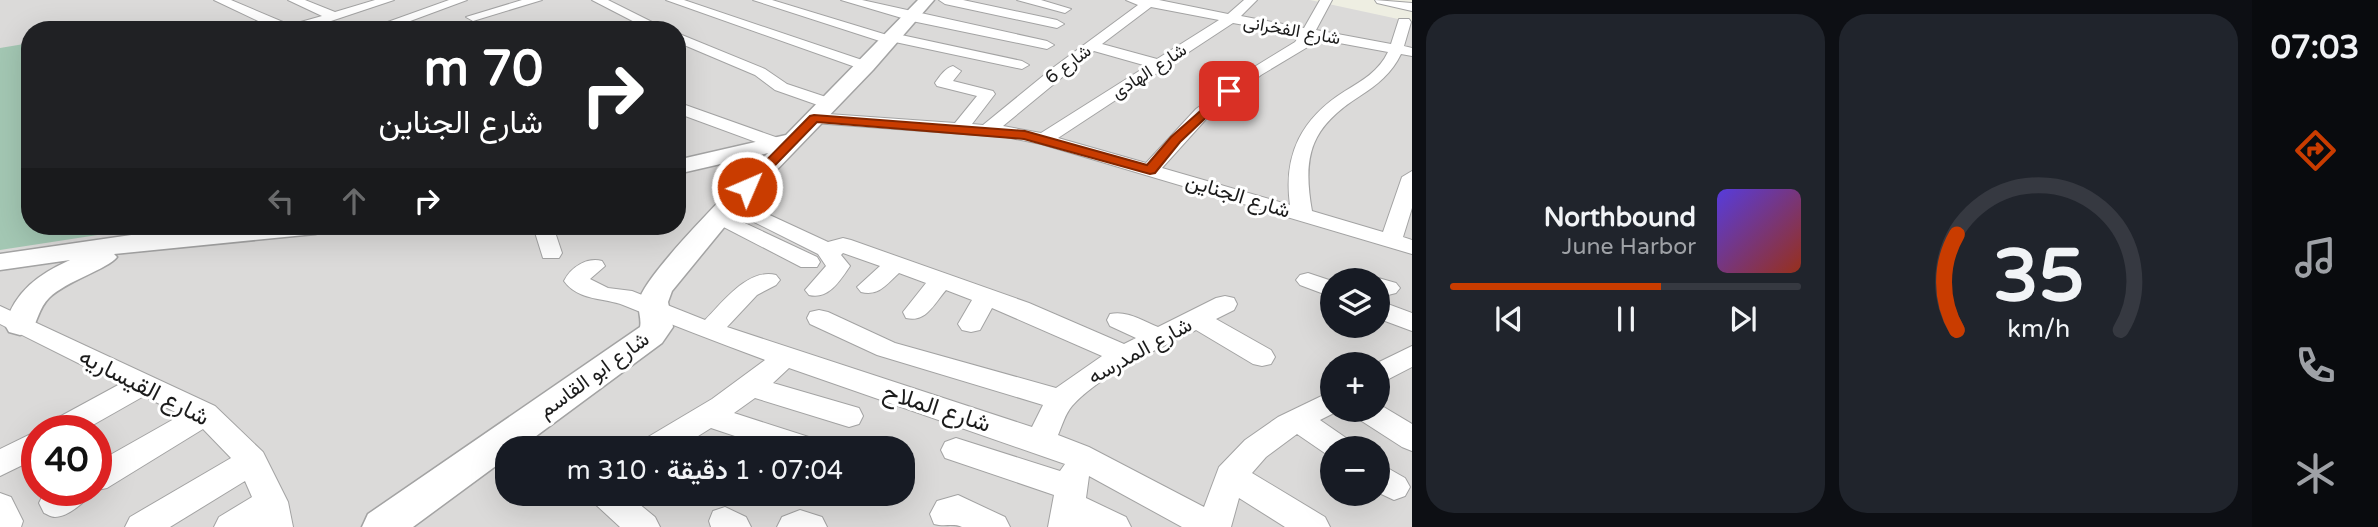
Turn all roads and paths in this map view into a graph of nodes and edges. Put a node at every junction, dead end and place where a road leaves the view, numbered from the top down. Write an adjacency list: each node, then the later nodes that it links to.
1 (220, 0): 26 (street)
2 (294, 0): 22 (street)
3 (388, 0): 22 (street)
4 (461, 0): 15 (street)
5 (536, 0): 23 (street)
6 (598, 0): 30 (street)
7 (672, 0): 25 (street)
8 (758, 0): 17 (street)
9 (788, 0): 17 (street)
10 (847, 0): 20 (street)
11 (1023, 0): 19 (street)
12 (1251, 0): 24 (street, شارع الهادى)
13 (1326, 0): 32 (street)
14 (1381, 0): 21 (street)
15 (443, 2): 23 (street); 28 (street)
16 (1142, 4): 18 (street, شارع الفخرانى); 24 (street, شارع الفخرانى); 36 (street, شارع 6)
17 (774, 5): 20 (street); 25 (street)
18 (1112, 8)
19 (1065, 9)
20 (915, 14): 31 (street); 35 (street); 39 (street); 40 (street, شارع ابو القاسم)
21 (1408, 14): 37 (street)
22 (336, 17): 27 (street)
23 (472, 17): 29 (street)
24 (1230, 19): 32 (street, شارع الفخرانى); 38 (street, شارع الهادى)
25 (729, 20): 33 (street); 40 (street)
26 (268, 21)
27 (322, 21)
28 (394, 21)
29 (477, 21)
30 (642, 21)
31 (1058, 24)
32 (1308, 33): 37 (street, شارع الفخرانى); 49 (street)
33 (686, 35)
34 (686, 41): 43 (street)
35 (1047, 45)
36 (1092, 46): 38 (street); 45 (street, شارع 6)
37 (1404, 50): 53 (street)
38 (1158, 64): 46 (street, شارع الهادى)
39 (1022, 65)
40 (866, 66): 43 (street, شارع ابو القاسم)
41 (953, 71): 44 (street)
42 (686, 110): 47 (street)
43 (822, 111): 44 (street, شارع الجناين); 47 (street, شارع ابو القاسم)
44 (959, 129): 45 (street, شارع الجناين)
45 (987, 131): 46 (street, شارع الجناين)
46 (1044, 139): 49 (street, شارع الجناين)
47 (785, 142): 48 (street); 52 (street, شارع ابو القاسم)
48 (686, 165)
49 (1150, 170): 53 (street, شارع الجناين)
50 (1412, 177): 51 (street)
51 (1407, 203): 57 (street)
52 (725, 210): 60 (street); 62 (street); 72 (street, شارع ابو القاسم)
53 (1302, 215): 57 (street, شارع الجناين)
54 (210, 235): 56 (street)
55 (546, 235): 59 (street)
56 (152, 240): 61 (street); 75 (street)
57 (1391, 241): 58 (street, شارع الجناين)
58 (1412, 247)
59 (551, 253)
60 (831, 253): 63 (street); 68 (street)
61 (0, 262)
62 (809, 262)
63 (896, 264): 66 (street); 67 (street)
64 (594, 266): 72 (street, شارع الملاح)
65 (768, 280): 80 (street)
66 (956, 280): 69 (street); 73 (street)
67 (869, 287)
68 (817, 290)
69 (986, 296): 79 (street); 82 (street)
70 (1390, 302): 78 (street)
71 (1225, 304): 77 (street, شارع المدرسه)
72 (653, 310): 80 (street, شارع الملاح); 113 (street, شارع ابو القاسم)
73 (915, 312)
74 (819, 318): 89 (street)
75 (10, 320): 87 (street, شارع القيساريه)
76 (1119, 320): 81 (street)
77 (1198, 320): 81 (street, شارع المدرسه); 84 (street)
78 (1412, 323)
79 (971, 324)
80 (711, 330): 83 (street, شارع الملاح)
81 (1161, 339): 82 (street, شارع المدرسه)
82 (1126, 356): 89 (street, شارع المدرسه)
83 (784, 357): 88 (street); 101 (street, شارع الملاح)
84 (1262, 357)
85 (1410, 358): 86 (street)
86 (1390, 368)
87 (144, 384): 91 (street, شارع القيساريه); 92 (street)
88 (752, 387): 93 (street); 94 (street)
89 (1061, 400): 101 (street, شارع المدرسه)
90 (1320, 408): 95 (street)
91 (205, 414): 105 (street, شارع القيساريه); 107 (street)
92 (87, 415)
93 (707, 416): 97 (street); 98 (street)
94 (849, 416)
95 (1297, 420): 99 (street); 108 (street)
96 (1386, 422): 100 (street)
97 (674, 436)
98 (770, 436)
99 (1320, 436)
100 (1412, 439)
101 (1040, 441): 104 (street, شارع الملاح)
102 (956, 450): 110 (street)
103 (21, 452): 106 (street)
104 (1078, 456): 110 (street); 121 (street, شارع الملاح)
105 (252, 461): 111 (street, شارع القيساريه); 114 (street)
106 (0, 464)
107 (112, 469)
108 (1230, 477): 121 (street); 122 (street)
109 (619, 506): 116 (street)
110 (1068, 506): 120 (street)
111 (274, 514): 115 (street)
112 (946, 514): 119 (street)
113 (403, 521)
114 (142, 527)
115 (231, 527)
116 (643, 527)
117 (794, 527): 118 (street)
118 (810, 527)
119 (993, 527)
120 (1114, 527)
121 (1213, 527)
122 (1313, 527)

